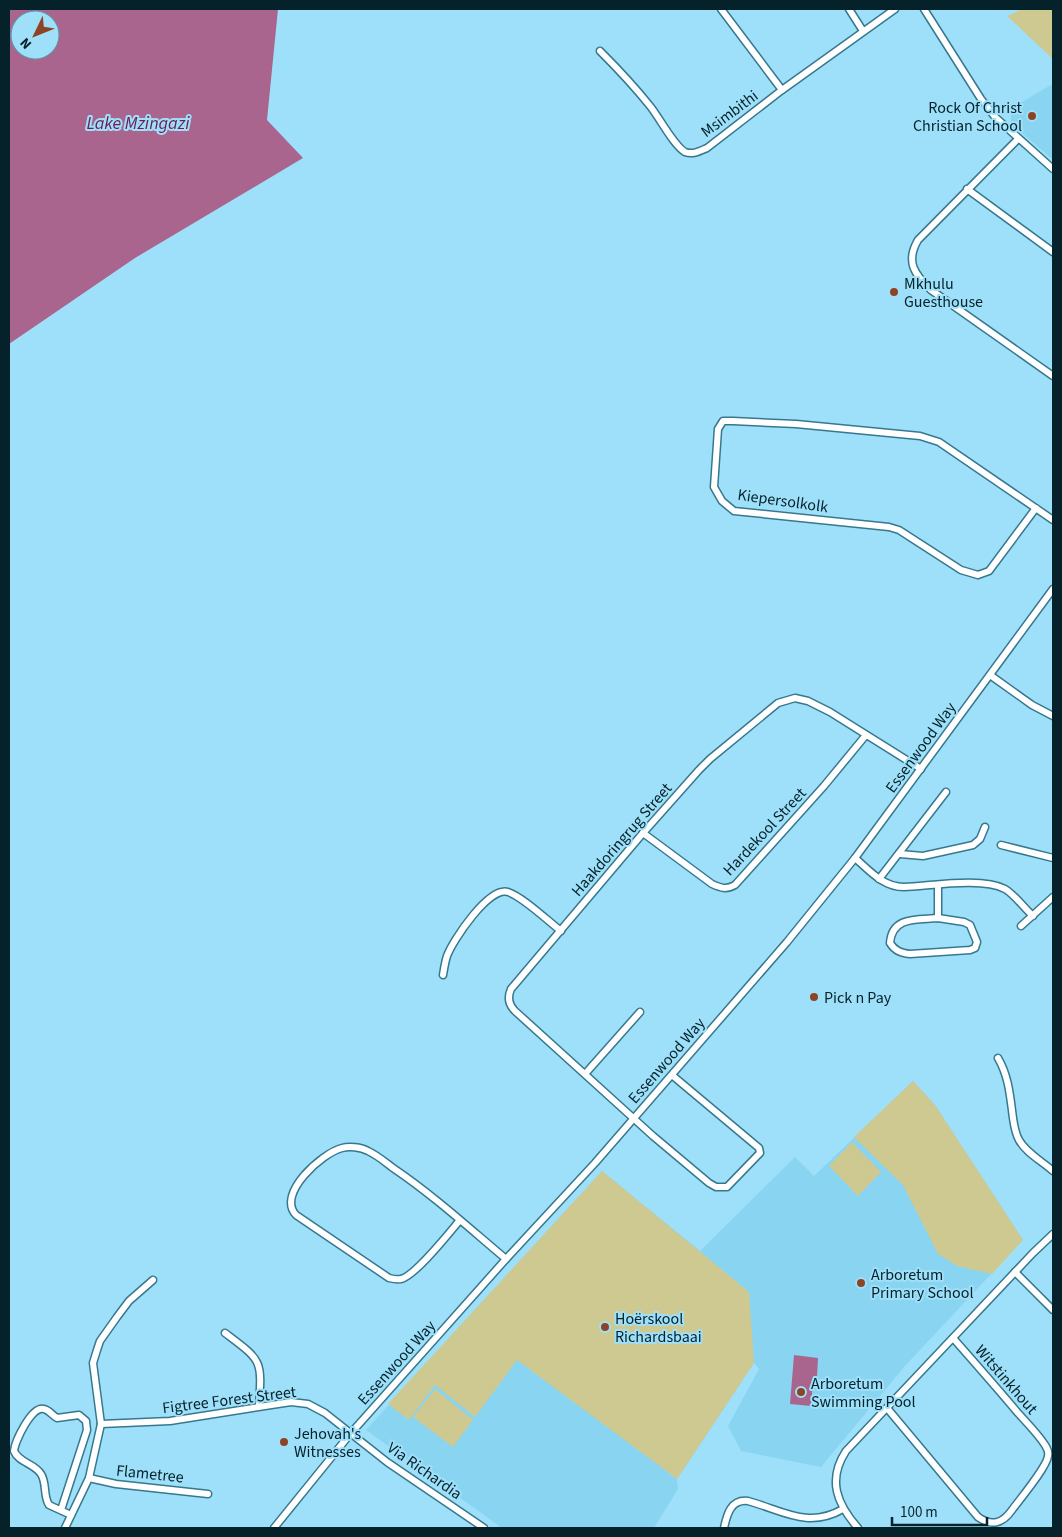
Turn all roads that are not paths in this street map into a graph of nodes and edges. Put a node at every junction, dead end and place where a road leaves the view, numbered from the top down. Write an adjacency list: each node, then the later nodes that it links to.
1 (721, 9): 7 (street)
2 (849, 9): 5 (street)
3 (895, 9): 5 (street, Msimbithi)
4 (924, 9): 8 (street)
5 (863, 31): 7 (street, Msimbithi)
6 (600, 51): 7 (street, Msimbithi)
7 (782, 90)
8 (1018, 139): 9 (street); 10 (street)
9 (1053, 169)
10 (967, 189): 11 (street); 12 (street)
11 (1053, 252)
12 (1053, 376)
13 (1036, 508): 13 (street, Kiepersolkolk); 14 (street, Kiepersolkolk)
14 (1053, 520)
15 (1053, 589): 16 (street, Essenwood Way)
16 (990, 675): 17 (street); 19 (street, Essenwood Way)
17 (1053, 716)
18 (866, 735): 19 (street, Haakdoringrug Street); 22 (street, Haakdoringrug Street); 22 (street, Hardekool Street)
19 (921, 769): 25 (street, Essenwood Way)
20 (946, 792): 24 (street)
21 (985, 827): 24 (street)
22 (643, 832): 33 (street, Haakdoringrug Street)
23 (1001, 845): 26 (street)
24 (900, 854): 27 (street)
25 (855, 858): 27 (street); 38 (street, Essenwood Way)
26 (1053, 858)
27 (879, 879): 28 (street)
28 (938, 885): 30 (street); 31 (street)
29 (1053, 898): 30 (street)
30 (1033, 916): 32 (street)
31 (938, 918): 31 (street)
32 (1021, 926)
33 (561, 931): 34 (street); 37 (street, Haakdoringrug Street)
34 (443, 975)
35 (640, 1012): 37 (street)
36 (998, 1058): 40 (street)
37 (585, 1074): 39 (street, Haakdoringrug Street)
38 (673, 1076): 39 (street, Essenwood Way); 39 (street, Haakdoringrug Street)
39 (634, 1119): 43 (street, Essenwood Way)
40 (1053, 1171)
41 (460, 1220): 41 (street); 43 (street)
42 (1053, 1234): 44 (street)
43 (506, 1259): 52 (street, Essenwood Way)
44 (1015, 1272): 46 (street); 48 (street)
45 (153, 1280): 51 (street)
46 (1053, 1310)
47 (225, 1333): 49 (street)
48 (953, 1338): 50 (street); 50 (street, Witstinkhout)
49 (259, 1406): 51 (street, Figtree Forest Street); 52 (street, Figtree Forest Street)
50 (887, 1408): 55 (street)
51 (101, 1424): 53 (street)
52 (351, 1433): 59 (street, Essenwood Way); 60 (street, Via Richardia)
53 (89, 1478): 54 (street, Flametree); 57 (street)
54 (208, 1494)
55 (843, 1509): 61 (street); 62 (street)
56 (61, 1510): 56 (street); 57 (street)
57 (71, 1515): 58 (street)
58 (65, 1528)
59 (274, 1528)
60 (484, 1528)
61 (724, 1528)
62 (858, 1528)

